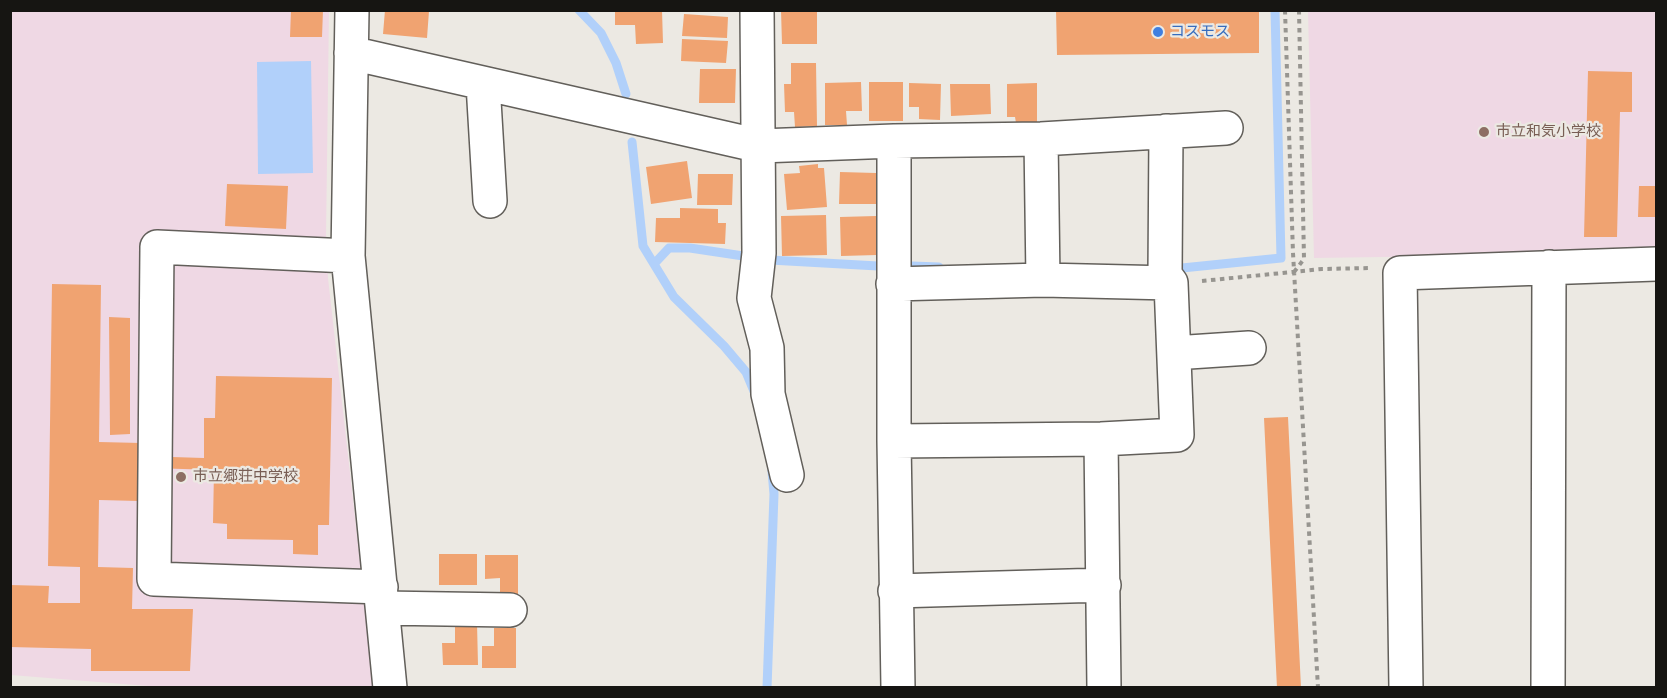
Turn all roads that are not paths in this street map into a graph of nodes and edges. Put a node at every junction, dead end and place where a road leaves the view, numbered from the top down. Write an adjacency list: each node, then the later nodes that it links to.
1 (352, 10): 3 (street)
2 (757, 10): 9 (street)
3 (351, 53): 4 (street); 11 (street)
4 (483, 84): 9 (street); 10 (street)
5 (1226, 128): 6 (street)
6 (1167, 131): 7 (street); 15 (street)
7 (1041, 139): 8 (street); 14 (street)
8 (894, 141): 9 (street); 16 (street)
9 (760, 146): 21 (street)
10 (490, 201)
11 (348, 256): 24 (street); 24 (street)
12 (1656, 264): 13 (street)
13 (1549, 267): 29 (street); 30 (street)
14 (1043, 270): 15 (street); 16 (street)
15 (1167, 274): 18 (street)
16 (893, 284): 20 (street)
17 (1249, 348): 18 (street)
18 (1174, 352): 19 (street)
19 (1101, 439): 20 (street); 22 (street)
20 (894, 441): 23 (street)
21 (787, 475)
22 (1104, 585): 23 (street); 28 (street)
23 (896, 591): 27 (street)
24 (382, 598): 25 (street); 26 (street)
25 (510, 610)
26 (390, 687)
27 (898, 687)
28 (1104, 687)
29 (1406, 687)
30 (1548, 687)

